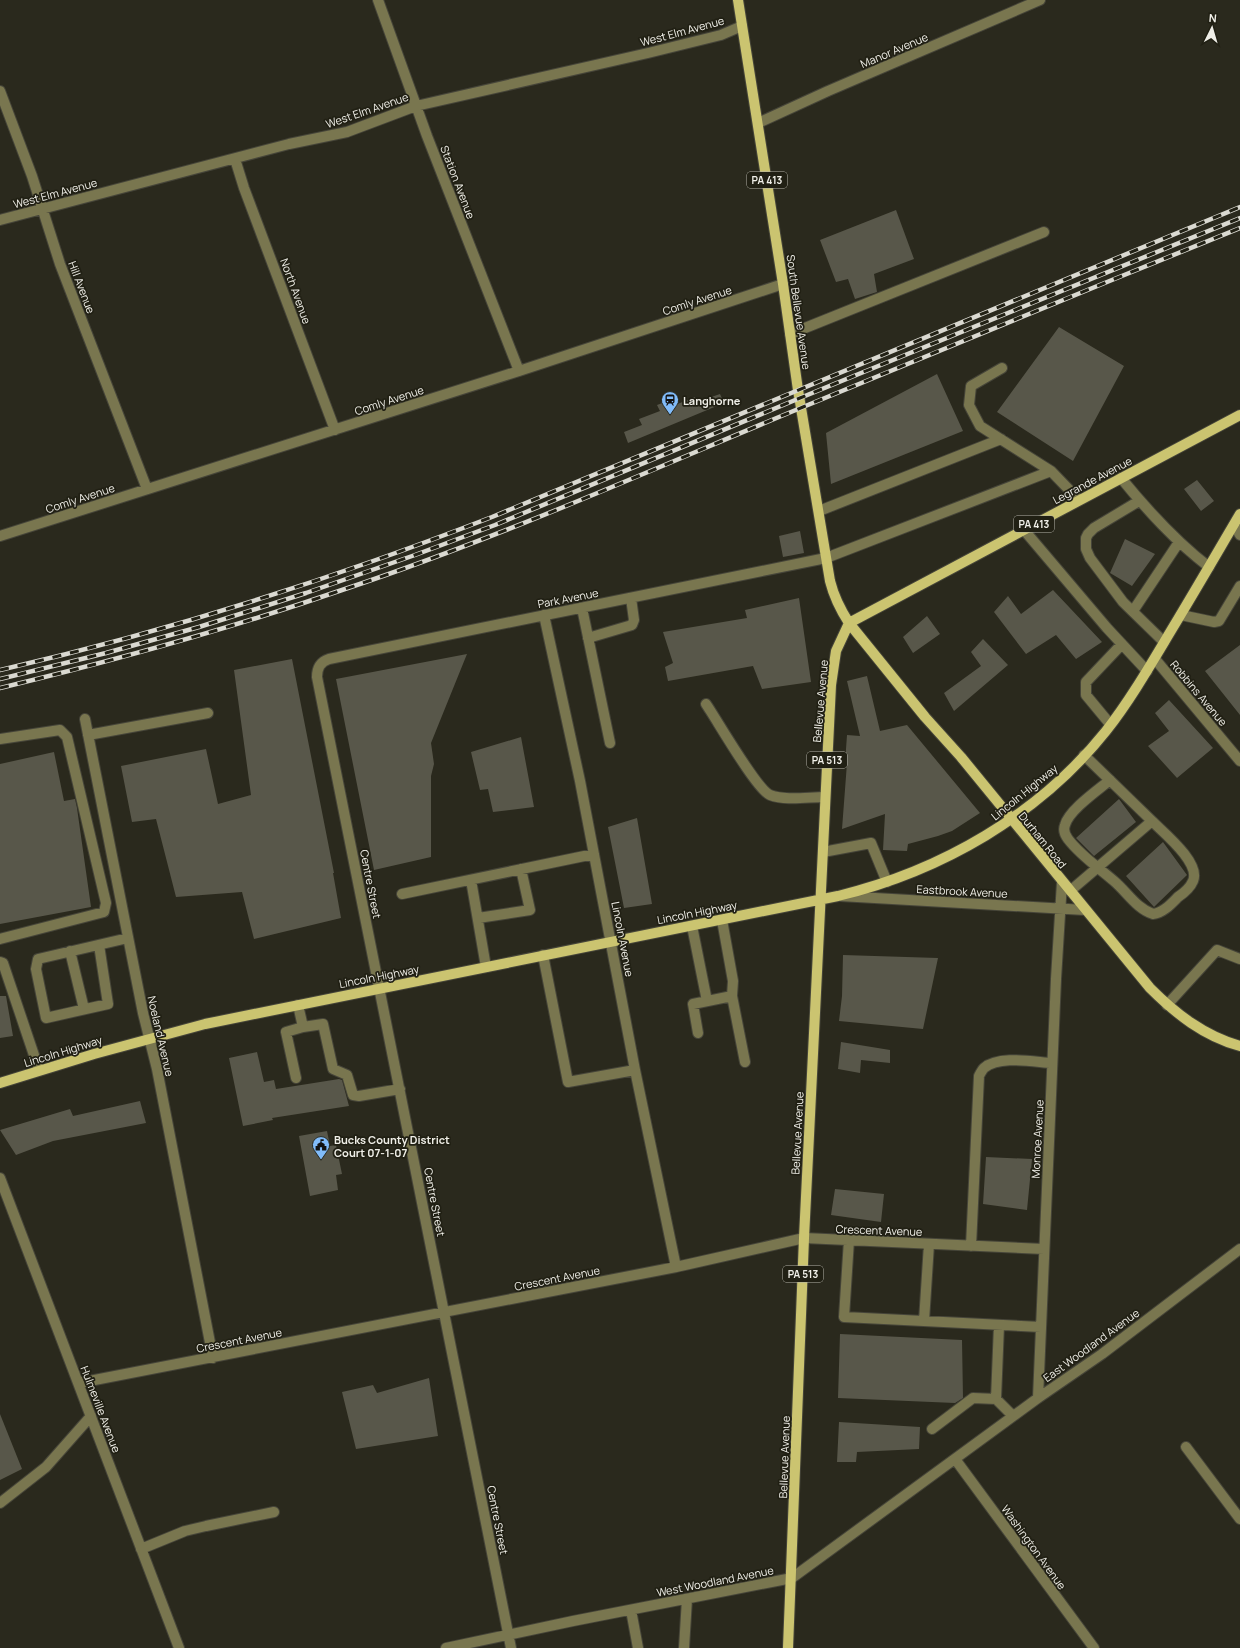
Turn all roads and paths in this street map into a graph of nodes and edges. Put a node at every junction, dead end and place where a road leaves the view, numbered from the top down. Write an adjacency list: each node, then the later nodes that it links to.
1 (378, 0): 6 (street, Station Avenue)
2 (738, 0): 4 (main road, South Bellevue Avenue / PA 413)
3 (1040, 0): 7 (street, Manor Avenue)
4 (742, 26): 6 (street, West Elm Avenue); 7 (main road, South Bellevue Avenue / PA 413)
5 (0, 92): 9 (street, Hill Avenue)
6 (416, 106): 8 (street, West Elm Avenue); 15 (street, Station Avenue)
7 (758, 123): 12 (main road, South Bellevue Avenue / PA 413)
8 (235, 159): 9 (street, West Elm Avenue); 17 (street, North Avenue)
9 (42, 209): 10 (street, West Elm Avenue); 21 (street, Hill Avenue)
10 (0, 220)
11 (1044, 232): 13 (street)
12 (783, 284): 13 (main road, South Bellevue Avenue / PA 413); 15 (street, Comly Avenue)
13 (790, 334): 24 (main road, South Bellevue Avenue / PA 413)
14 (1002, 368): 18 (street)
15 (519, 371): 17 (street, Comly Avenue)
16 (1240, 415): 20 (main road, Legrande Avenue / PA 413)
17 (335, 430): 21 (street, Comly Avenue)
18 (1001, 439): 19 (street); 24 (street)
19 (1051, 471): 22 (street); 31 (street, Park Avenue)
20 (1121, 478): 22 (main road, Legrande Avenue / PA 413); 23 (street)
21 (147, 489): 29 (street, Comly Avenue)
22 (1079, 500): 27 (main road, Legrande Avenue / PA 413)
23 (1139, 501): 30 (street); 36 (street)
24 (819, 511): 31 (main road, South Bellevue Avenue / PA 413)
25 (1240, 514): 26 (main road, Lincoln Highway)
26 (1234, 525): 28 (street); 32 (main road, Lincoln Highway)
27 (1024, 530): 39 (main road, Legrande Avenue / PA 413); 42 (street)
28 (1240, 535)
29 (0, 536)
30 (1178, 542): 32 (street); 36 (street)
31 (826, 558): 34 (street, Park Avenue); 39 (main road, South Bellevue Avenue / PA 413)
32 (1209, 567): 37 (main road, Lincoln Highway)
33 (1240, 586): 37 (street)
34 (632, 598): 35 (street, Park Avenue); 40 (street)
35 (582, 608): 38 (street, Park Avenue); 40 (street)
36 (1133, 611): 41 (street)
37 (1181, 615): 41 (main road, Lincoln Highway)
38 (544, 616): 44 (street, Park Avenue); 60 (street, Lincoln Avenue)
39 (850, 623): 56 (main road, Bellevue Avenue / PA 513); 57 (main road, Durham Road / PA 413)
40 (588, 638): 52 (street)
41 (1164, 642): 43 (main road, Lincoln Highway)
42 (1122, 644): 45 (street); 49 (street)
43 (1155, 659): 45 (main road, Lincoln Highway); 54 (street, Robbins Avenue)
44 (318, 667): 84 (street, Centre Street)
45 (1147, 671): 49 (main road, Lincoln Highway)
46 (706, 704): 56 (street)
47 (208, 713): 50 (street)
48 (85, 720): 50 (street, Noeland Avenue)
49 (1110, 724): 53 (main road, Lincoln Highway)
50 (88, 735): 75 (street, Noeland Avenue)
51 (0, 739): 76 (street)
52 (610, 743)
53 (1084, 755): 55 (street); 57 (main road, Lincoln Highway)
54 (1240, 761)
55 (1110, 780): 58 (street); 61 (street)
56 (825, 797): 59 (main road, Bellevue Avenue / PA 513)
57 (1011, 820): 64 (main road, Lincoln Highway); 65 (main road, Durham Road)
58 (1152, 821): 61 (street); 61 (street)
59 (823, 852): 64 (street); 69 (main road, Bellevue Avenue / PA 513)
60 (594, 854): 62 (street); 77 (street, Lincoln Avenue)
61 (1097, 868): 66 (street)
62 (521, 869): 63 (street); 72 (street)
63 (471, 880): 67 (street); 72 (street)
64 (887, 882): 68 (main road, Lincoln Highway)
65 (1062, 882): 66 (main road, Durham Road); 70 (street, Monroe Avenue)
66 (1070, 891): 71 (main road, Durham Road)
67 (402, 894)
68 (838, 896): 69 (main road, Lincoln Highway); 70 (street, Eastbrook Avenue)
69 (820, 900): 73 (main road, Lincoln Highway); 102 (main road, Bellevue Avenue / PA 513)
70 (1060, 909): 71 (street, Eastbrook Avenue); 95 (street, Monroe Avenue)
71 (1085, 910): 88 (main road, Durham Road)
72 (478, 918): 83 (street)
73 (722, 920): 74 (main road, Lincoln Highway); 85 (street)
74 (692, 926): 77 (main road, Lincoln Highway); 86 (street)
75 (128, 938): 78 (street); 92 (street, Noeland Avenue)
76 (0, 939)
77 (611, 942): 80 (main road, Lincoln Highway); 97 (street, Lincoln Avenue)
78 (99, 945): 79 (street); 89 (street)
79 (70, 951): 89 (street); 89 (street)
80 (543, 955): 83 (main road, Lincoln Highway); 97 (street)
81 (1240, 959): 88 (street)
82 (0, 962): 96 (street)
83 (486, 967): 84 (main road, Lincoln Highway)
84 (380, 988): 87 (main road, Lincoln Highway); 100 (street, Centre Street)
85 (732, 996): 86 (street); 94 (street)
86 (707, 1001): 91 (street)
87 (298, 1005): 90 (street); 92 (main road, Lincoln Highway)
88 (1167, 1005): 93 (main road, Durham Road)
89 (84, 1009)
90 (303, 1027): 98 (street); 100 (street)
91 (698, 1033)
92 (149, 1038): 96 (main road, Lincoln Highway); 113 (street, Noeland Avenue)
93 (1240, 1046)
94 (745, 1062)
95 (1052, 1063): 105 (street); 106 (street, Monroe Avenue)
96 (39, 1070): 99 (main road, Lincoln Highway)
97 (635, 1070): 108 (street, Lincoln Avenue)
98 (296, 1078)
99 (0, 1083)
100 (400, 1089): 109 (street, Centre Street)
101 (0, 1178): 114 (street, Hulmeville Avenue)
102 (804, 1238): 103 (street, Crescent Avenue); 108 (street, Crescent Avenue); 126 (main road, Bellevue Avenue / PA 513)
103 (849, 1240): 104 (street, Crescent Avenue); 110 (street)
104 (929, 1244): 105 (street, Crescent Avenue); 110 (street)
105 (971, 1246): 106 (street, Crescent Avenue)
106 (1044, 1249): 112 (street, Monroe Avenue)
107 (1240, 1249): 115 (street, East Woodland Avenue)
108 (676, 1267): 109 (street, Crescent Avenue)
109 (444, 1312): 113 (street, Crescent Avenue); 129 (street, Centre Street)
110 (924, 1321): 111 (street)
111 (999, 1325): 112 (street); 116 (street)
112 (1041, 1327): 115 (street, Monroe Avenue)
113 (213, 1358): 114 (street, Crescent Avenue)
114 (79, 1383): 117 (street, Hulmeville Avenue)
115 (1038, 1398): 118 (street, East Woodland Avenue)
116 (996, 1399): 118 (street); 119 (street)
117 (90, 1416): 122 (street); 125 (street, Hulmeville Avenue)
118 (1013, 1416): 121 (street, East Woodland Avenue)
119 (932, 1430)
120 (1186, 1447): 124 (street)
121 (955, 1459): 126 (street, West Woodland Avenue); 136 (street, Washington Avenue)
122 (0, 1503)
123 (274, 1512): 125 (street)
124 (1240, 1519)
125 (141, 1548): 130 (street, Hulmeville Avenue)
126 (792, 1578): 127 (street, West Woodland Avenue); 135 (main road, Bellevue Avenue / PA 513)
127 (687, 1599): 128 (street, West Woodland Avenue); 134 (street)
128 (631, 1610): 129 (street, West Woodland Avenue); 133 (street)
129 (508, 1635): 131 (street, West Woodland Avenue); 132 (street, Centre Street)
130 (179, 1648)
131 (446, 1648)
132 (511, 1648)
133 (638, 1648)
134 (684, 1648)
135 (788, 1648)
136 (1094, 1648)

